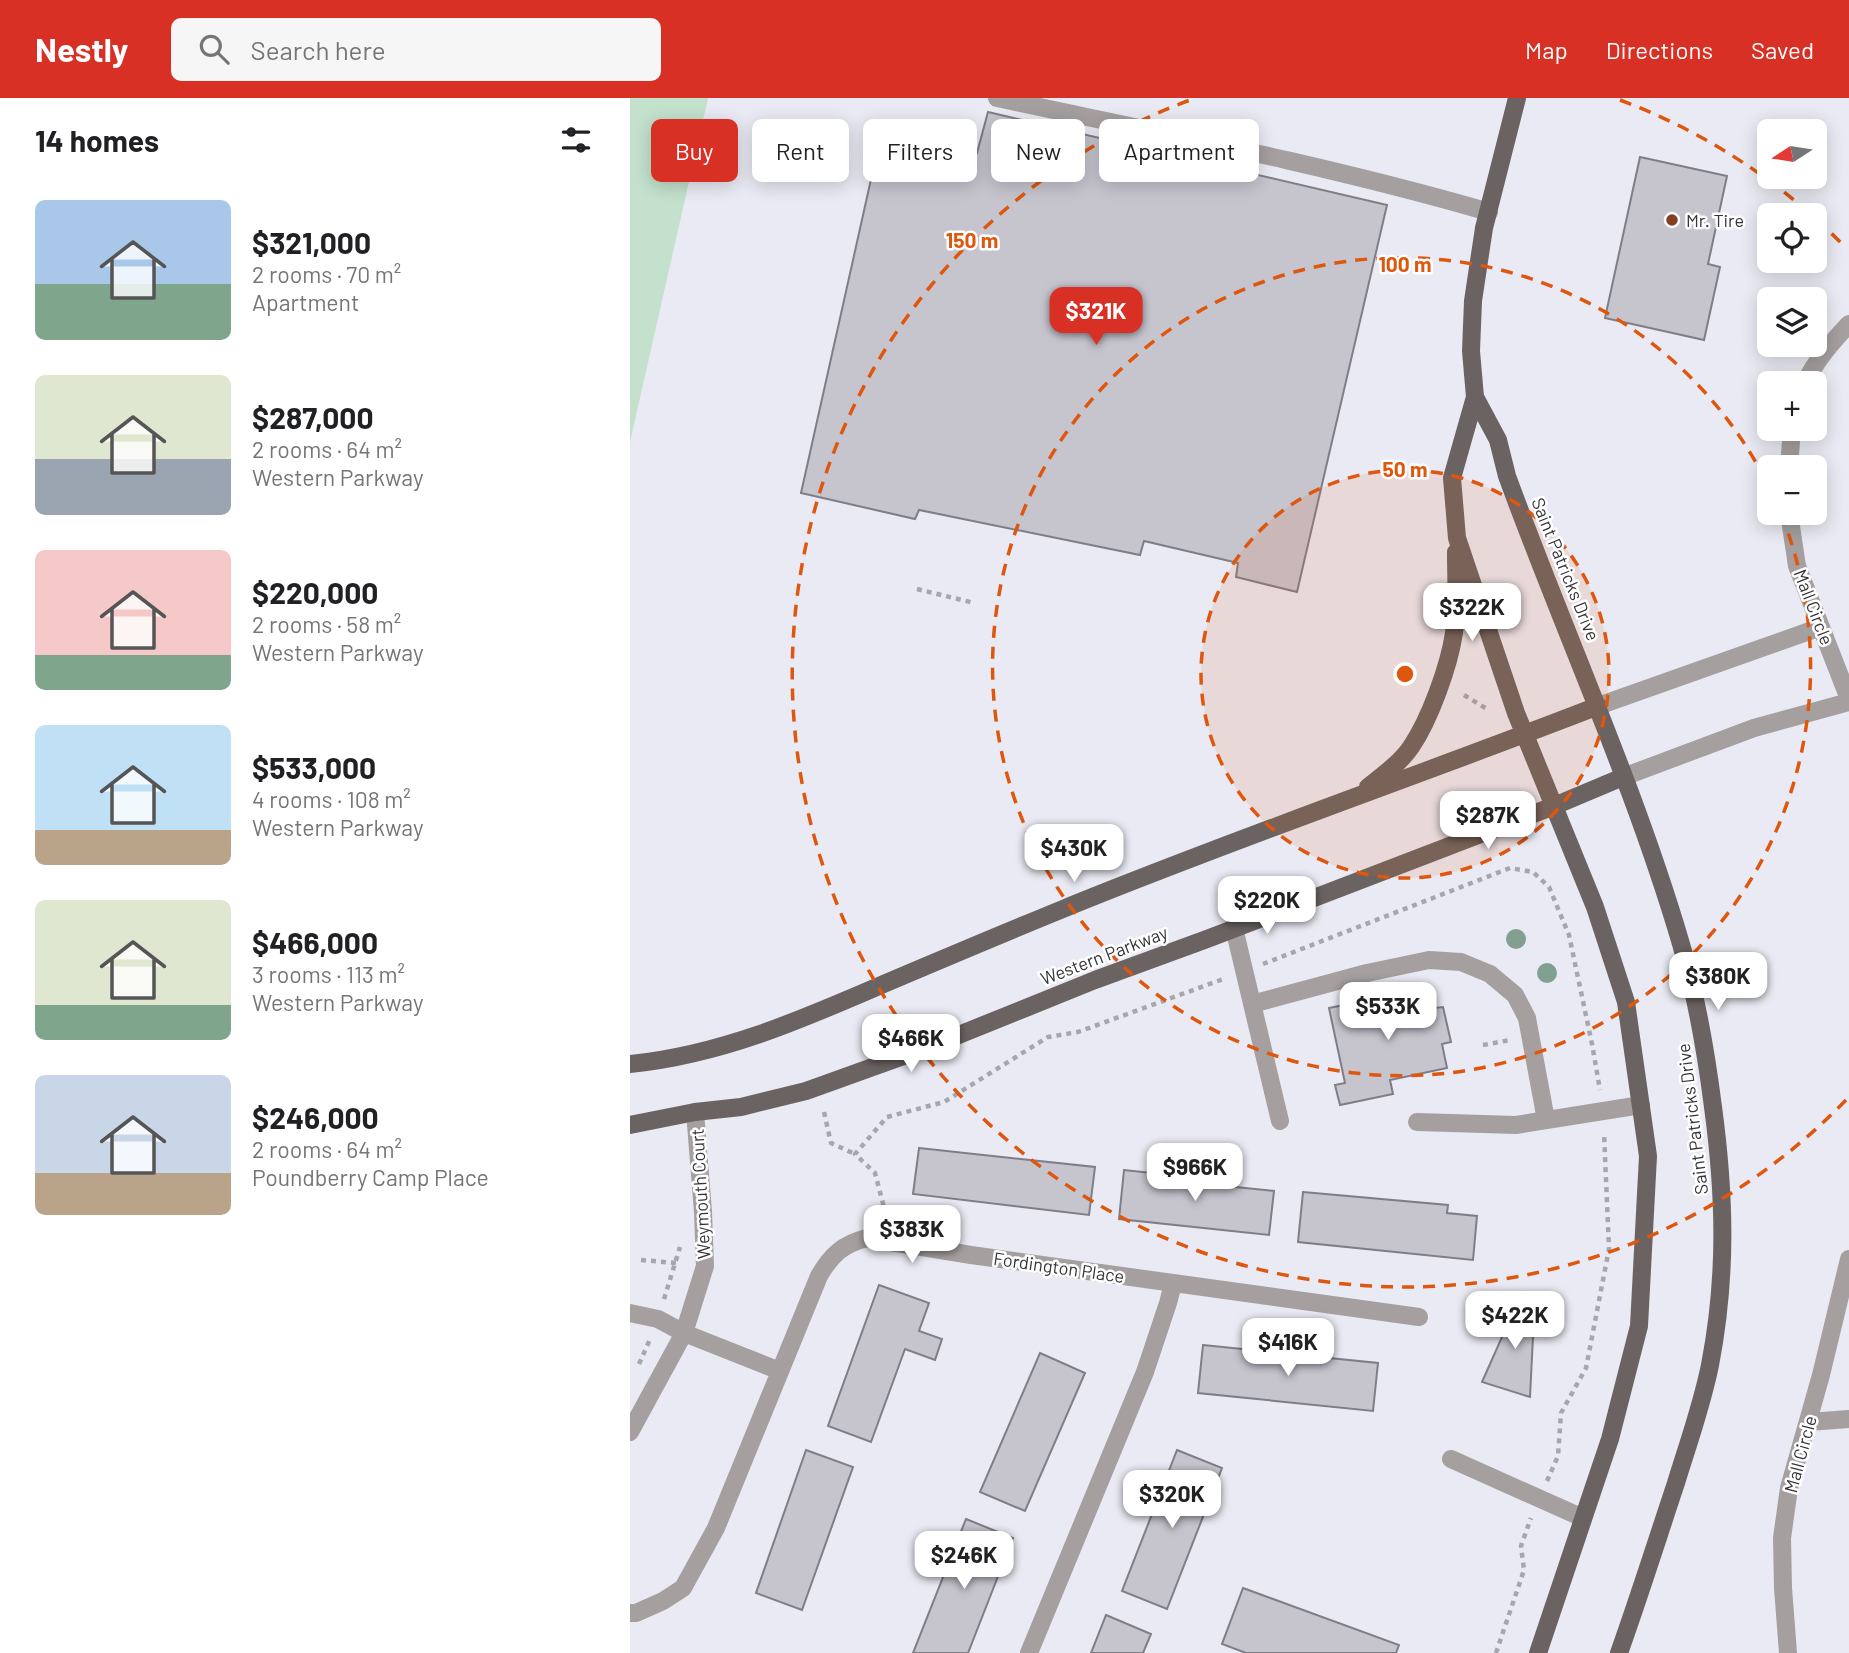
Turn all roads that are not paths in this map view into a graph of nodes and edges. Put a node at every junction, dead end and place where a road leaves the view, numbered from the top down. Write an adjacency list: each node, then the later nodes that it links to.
1 (997, 98): 3 (street)
2 (1517, 98): 3 (main road, Saint Patricks Drive)
3 (1489, 212): 6 (main road, Saint Patricks Drive)
4 (1849, 324): 5 (street)
5 (1811, 371)
6 (1475, 397): 8 (main road, Saint Patricks Drive); 11 (main road, Saint Patricks Drive)
7 (1791, 525): 9 (street, Mall Circle)
8 (1457, 538): 12 (main road, Saint Patricks Drive); 14 (main road)
9 (1821, 627): 10 (street, Mall Circle); 11 (street)
10 (1849, 701): 13 (street)
11 (1598, 706): 12 (main road); 13 (main road, Saint Patricks Drive)
12 (1524, 734): 14 (main road); 15 (main road, Saint Patricks Drive)
13 (1623, 777): 15 (main road, Western Parkway); 40 (main road, Saint Patricks Drive)
14 (1354, 798): 18 (main road)
15 (1554, 806): 16 (main road, Western Parkway); 19 (main road, Saint Patricks Drive)
16 (1234, 928): 17 (street); 20 (main road, Western Parkway)
17 (1252, 1004): 21 (street); 22 (street)
18 (630, 1064)
19 (1641, 1105): 21 (street); 36 (main road, Saint Patricks Drive)
20 (695, 1112): 24 (main road, Western Parkway); 30 (street, Weymouth Court)
21 (1546, 1120): 23 (street)
22 (1280, 1121)
23 (1418, 1122)
24 (630, 1125)
25 (1849, 1259): 29 (street, Mall Circle)
26 (1173, 1283): 28 (street, Fordington Place); 31 (street, Fordington Place); 38 (street)
27 (630, 1313): 30 (street)
28 (1419, 1317)
29 (1841, 1322): 33 (street, Mall Circle)
30 (684, 1334): 31 (street); 34 (street, Weymouth Court)
31 (780, 1371): 37 (street, Fordington Place)
32 (1849, 1419): 33 (street)
33 (1809, 1422): 41 (street, Mall Circle)
34 (631, 1430)
35 (1451, 1459): 36 (street)
36 (1583, 1518): 39 (main road, Saint Patricks Drive)
37 (630, 1613)
38 (1029, 1653)
39 (1538, 1653)
40 (1619, 1653)
41 (1788, 1653)

